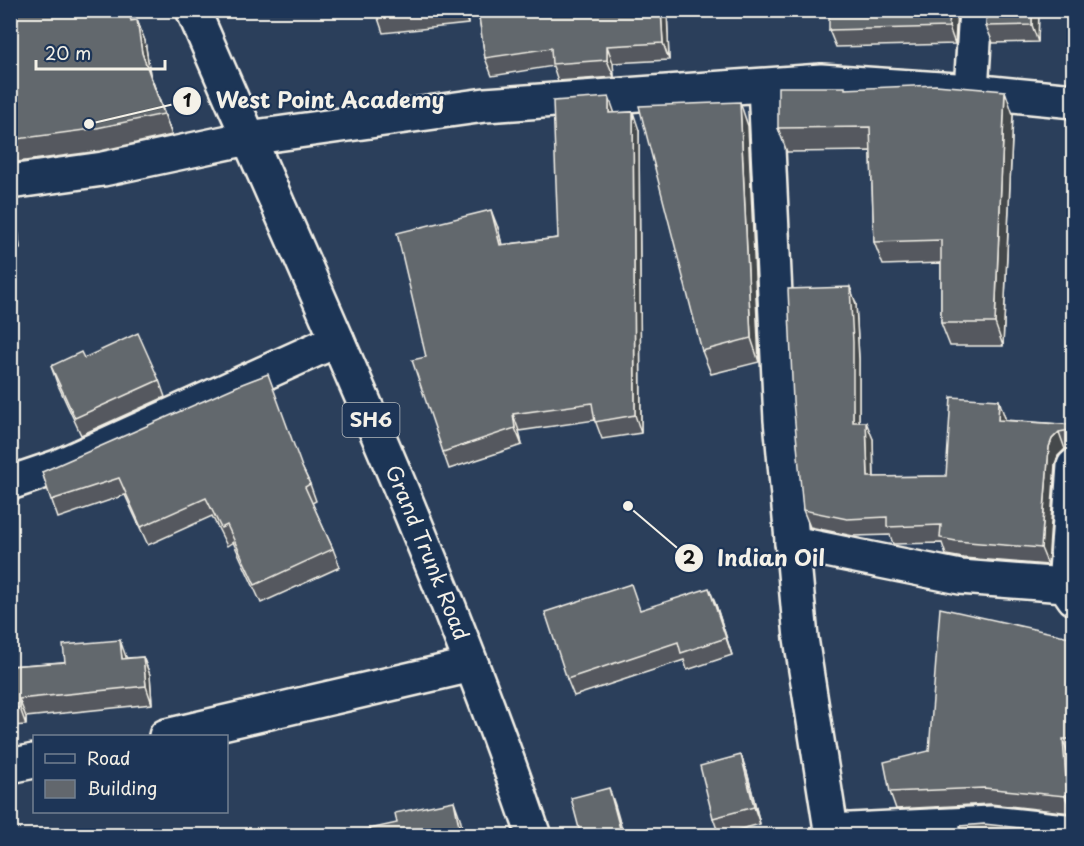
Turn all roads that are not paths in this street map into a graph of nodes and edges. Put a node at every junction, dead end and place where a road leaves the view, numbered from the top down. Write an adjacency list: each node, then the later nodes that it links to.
1 (193, 10): 6 (street, Grand Trunk Road / SH6)
2 (976, 10): 4 (street)
3 (765, 86): 4 (street); 6 (street); 11 (street)
4 (971, 91): 5 (street)
5 (1074, 101)
6 (248, 138): 7 (street); 8 (street, Grand Trunk Road / SH6)
7 (10, 182)
8 (337, 340): 10 (street); 13 (street, Grand Trunk Road / SH6)
9 (1074, 466): 12 (street)
10 (10, 483)
11 (792, 543): 12 (street); 18 (street)
12 (1069, 591)
13 (472, 665): 14 (street); 19 (street, Grand Trunk Road / SH6)
14 (170, 735)
15 (33, 761): 16 (street)
16 (10, 766)
17 (1074, 832): 18 (street)
18 (831, 833)
19 (534, 836)

